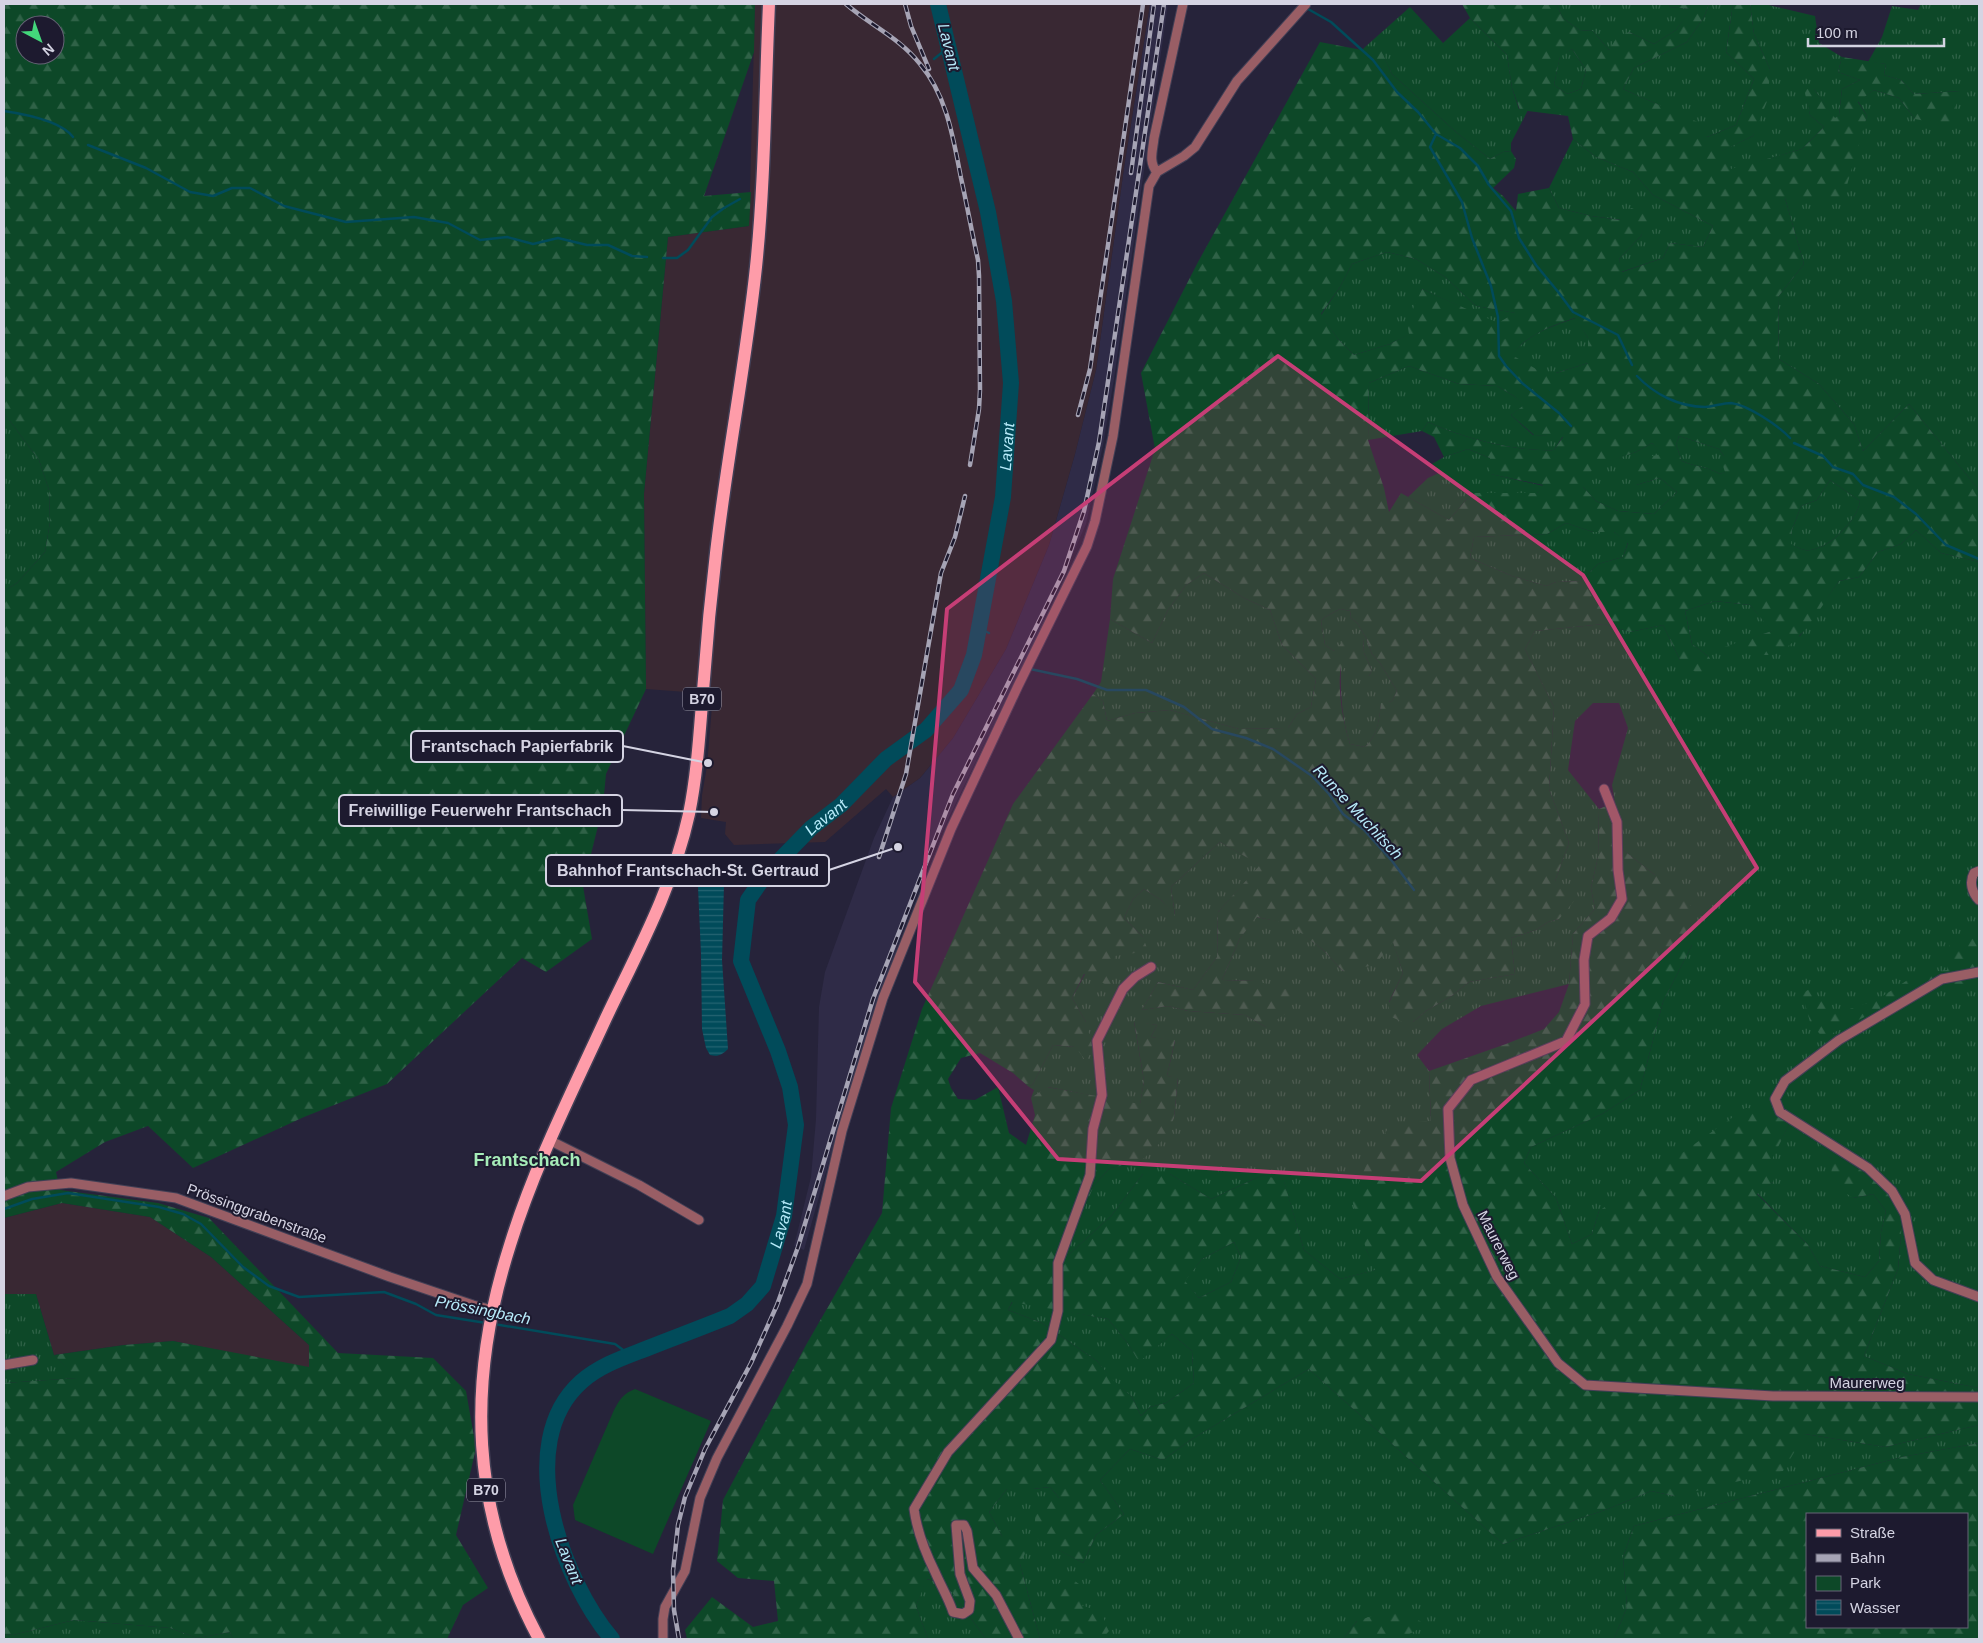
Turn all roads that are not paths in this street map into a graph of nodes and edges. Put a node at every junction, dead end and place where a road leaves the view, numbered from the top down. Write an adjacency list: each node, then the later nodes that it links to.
1 (769, 4): 10 (main road, B70)
2 (1183, 4): 4 (street)
3 (1306, 4): 4 (street)
4 (1157, 172): 19 (street)
5 (1604, 789): 17 (street, Maurerweg)
6 (1979, 871): 7 (street)
7 (1979, 900)
8 (1150, 967): 20 (street)
9 (1979, 972): 13 (street)
10 (550, 1141): 12 (street); 14 (main road, B70)
11 (4, 1196): 14 (street, Prössinggrabenstraße)
12 (699, 1220)
13 (1979, 1296)
14 (493, 1313): 18 (main road, B70)
15 (33, 1360): 16 (street)
16 (4, 1365)
17 (1979, 1397)
18 (539, 1639)
19 (663, 1639)
20 (1019, 1639)

